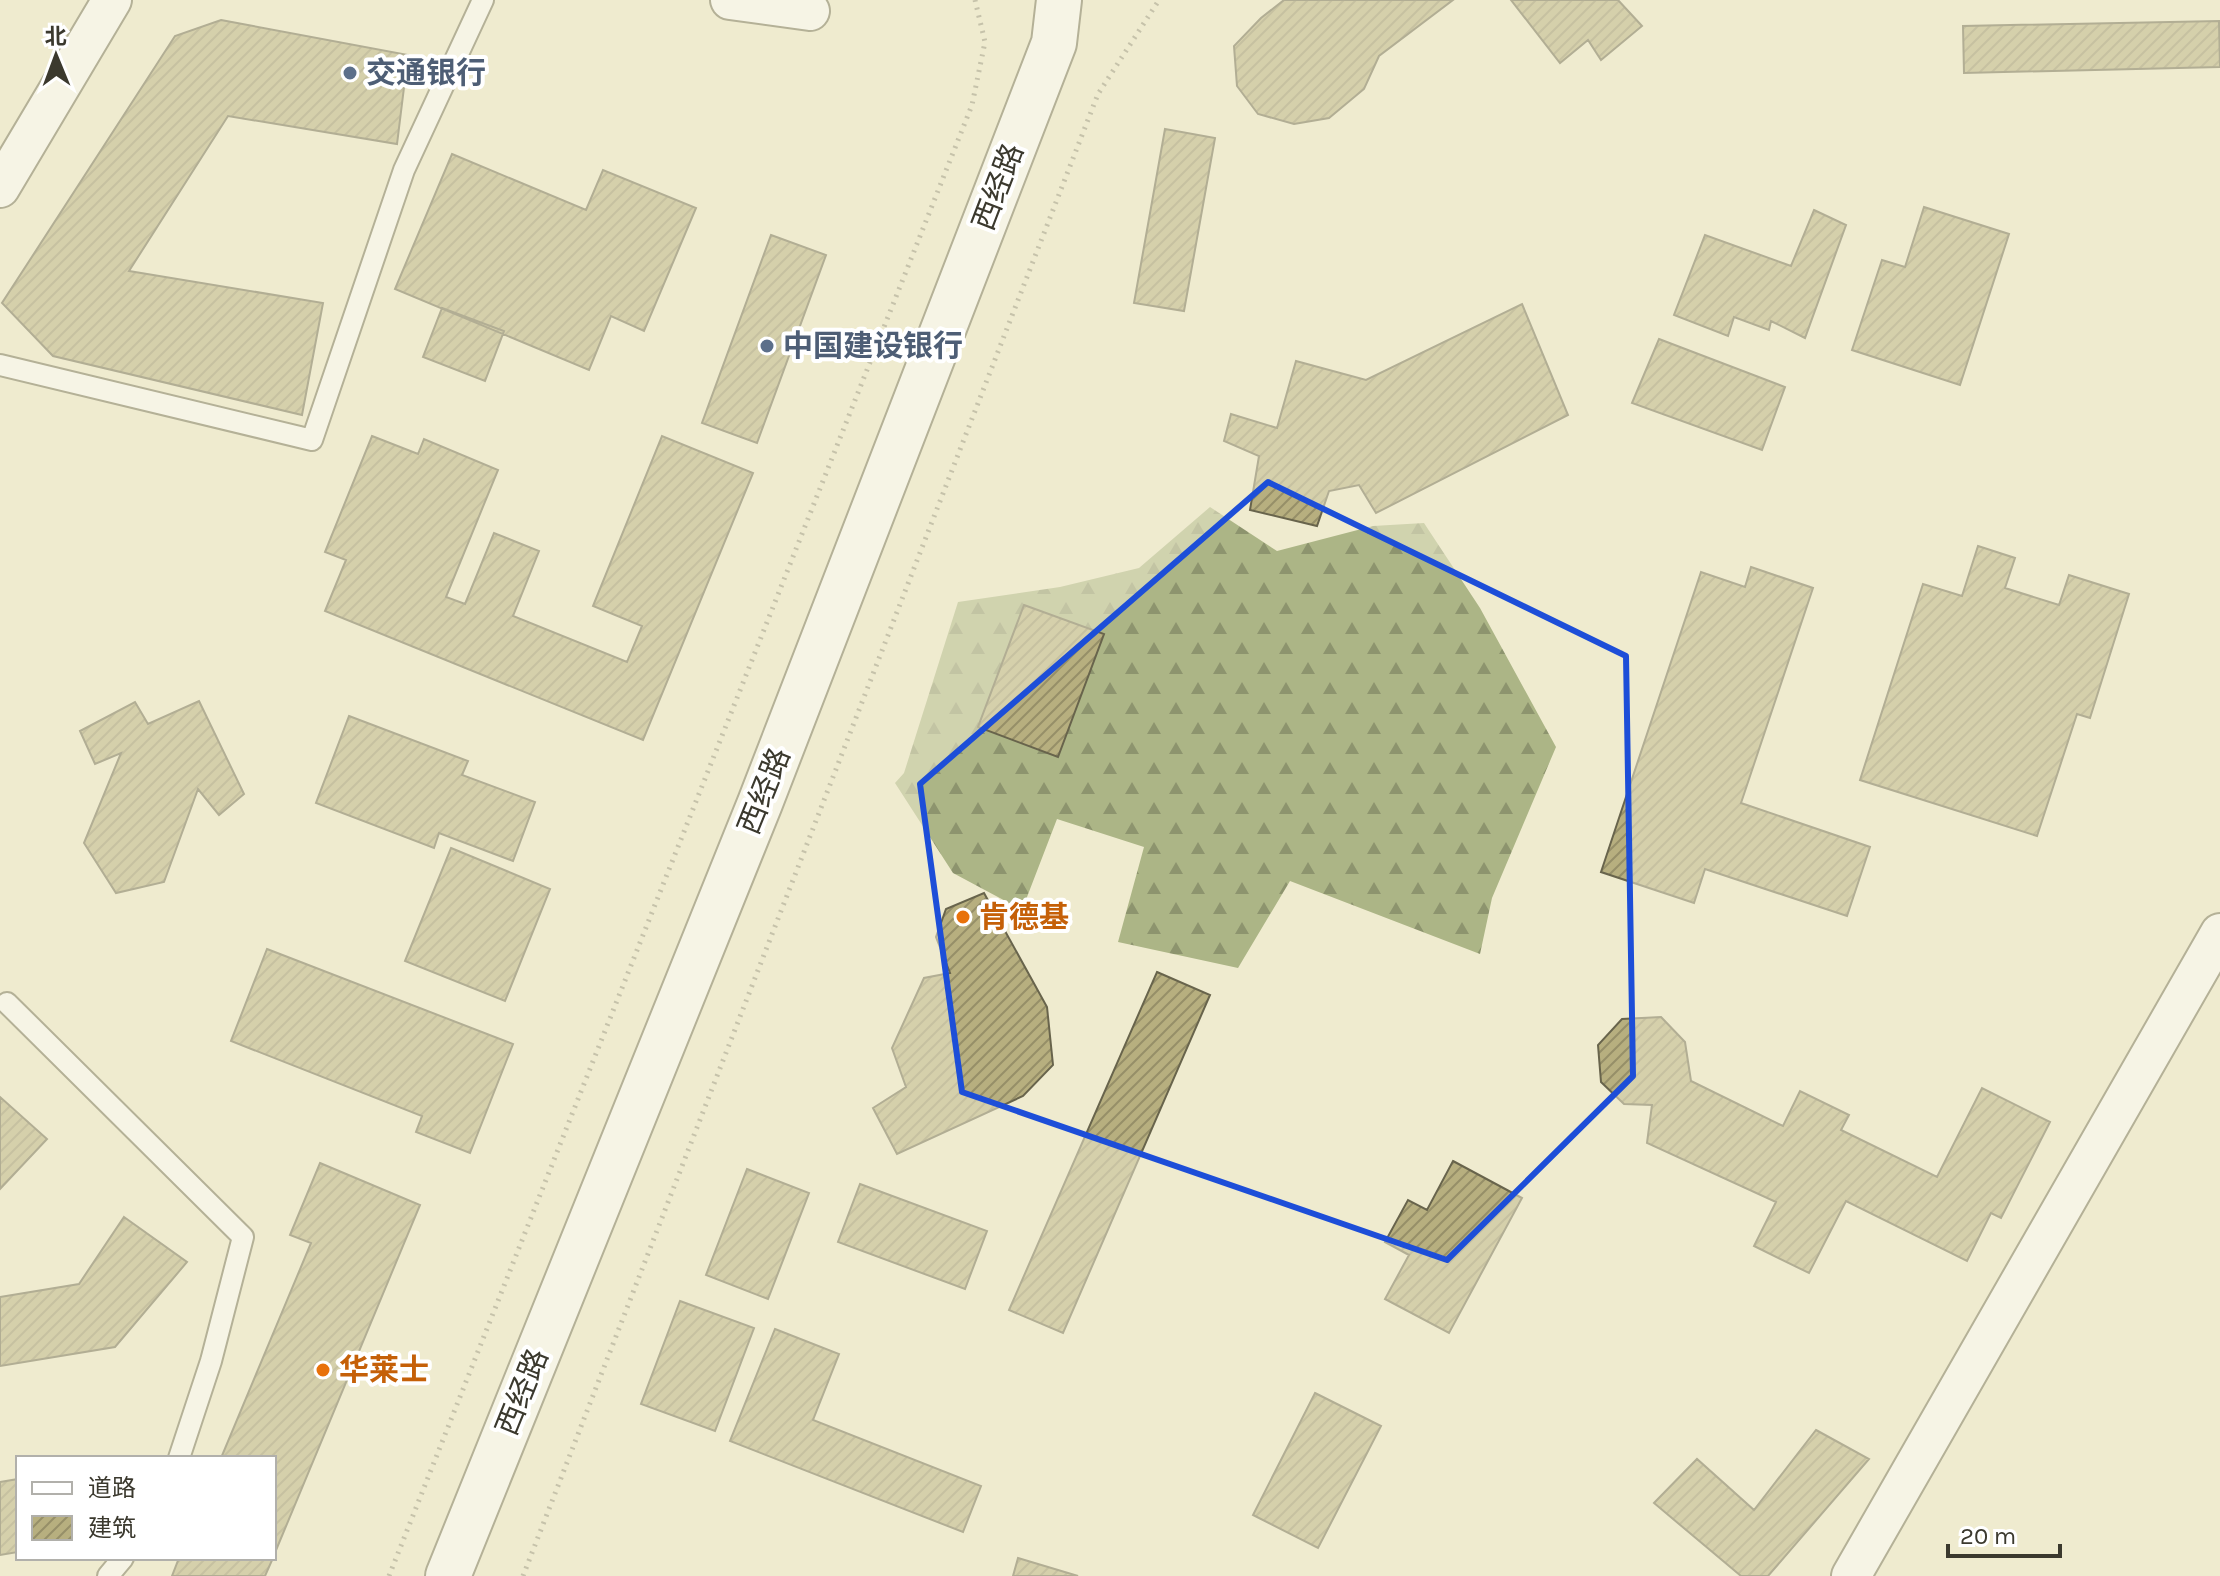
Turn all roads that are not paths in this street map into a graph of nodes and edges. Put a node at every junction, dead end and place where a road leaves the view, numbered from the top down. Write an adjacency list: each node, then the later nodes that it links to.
1 (112, 0): 9 (street)
2 (483, 0): 10 (lane)
3 (730, 0): 7 (street)
4 (1026, 0): 8 (main road)
5 (1059, 0): 8 (main road, 西经路)
6 (1087, 0): 8 (main road)
7 (810, 11)
8 (1054, 43): 16 (main road, 西经路)
9 (0, 188)
10 (0, 365)
11 (2220, 933): 17 (street)
12 (7, 1003): 13 (lane)
13 (180, 1456)
14 (121, 1560): 15 (lane)
15 (108, 1576)
16 (448, 1576)
17 (1851, 1576)

